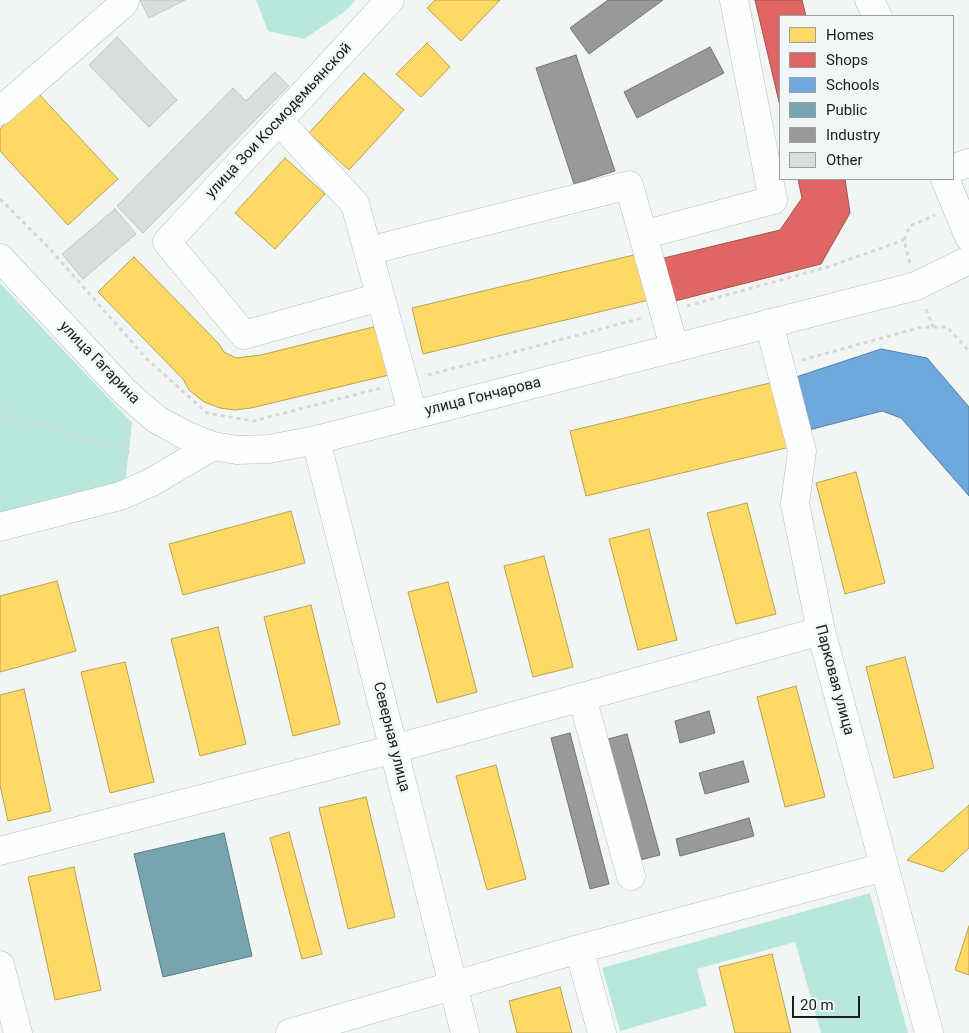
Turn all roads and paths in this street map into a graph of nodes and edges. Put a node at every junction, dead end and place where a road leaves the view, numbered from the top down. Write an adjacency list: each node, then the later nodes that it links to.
1 (125, 0): 6 (street)
2 (390, 0): 7 (street, улица Зои Космодемьянской)
3 (734, 0): 12 (street)
4 (869, 0): 5 (street)
5 (877, 15)
6 (0, 111)
7 (279, 121): 15 (street); 18 (street, улица Зои Космодемьянской)
8 (969, 163): 9 (street)
9 (954, 168)
10 (945, 180): 13 (street)
11 (0, 200): 24 (path)
12 (643, 235): 15 (street); 19 (street)
13 (969, 237)
14 (904, 240): 19 (path)
15 (368, 251): 18 (street)
16 (0, 258): 29 (street, улица Гагарина)
17 (969, 260): 20 (street, улица Гончарова)
18 (380, 297): 24 (street)
19 (664, 312): 21 (street); 24 (path)
20 (769, 323): 21 (street, улица Гончарова); 23 (street, Парковая улица)
21 (674, 347): 26 (street, улица Гончарова)
22 (969, 351): 23 (path)
23 (780, 366): 33 (street, Парковая улица)
24 (404, 382): 26 (street)
25 (0, 415): 30 (path)
26 (413, 415): 28 (street, улица Гончарова)
27 (117, 418): 30 (path)
28 (316, 440): 29 (street, улица Гончарова); 35 (street, Северная улица)
29 (214, 446): 32 (street)
30 (129, 450): 31 (path)
31 (118, 474)
32 (0, 527)
33 (821, 630): 34 (street); 37 (street, Парковая улица)
34 (582, 697): 35 (street); 38 (street)
35 (394, 749): 36 (street); 41 (street, Северная улица)
36 (0, 850)
37 (884, 867): 39 (street); 46 (street, Парковая улица)
38 (631, 876)
39 (579, 949): 41 (street); 45 (street)
40 (0, 965): 42 (street)
41 (453, 985): 43 (street); 44 (street, Северная улица)
42 (11, 1030)
43 (290, 1033)
44 (465, 1033)
45 (602, 1033)
46 (929, 1033)

